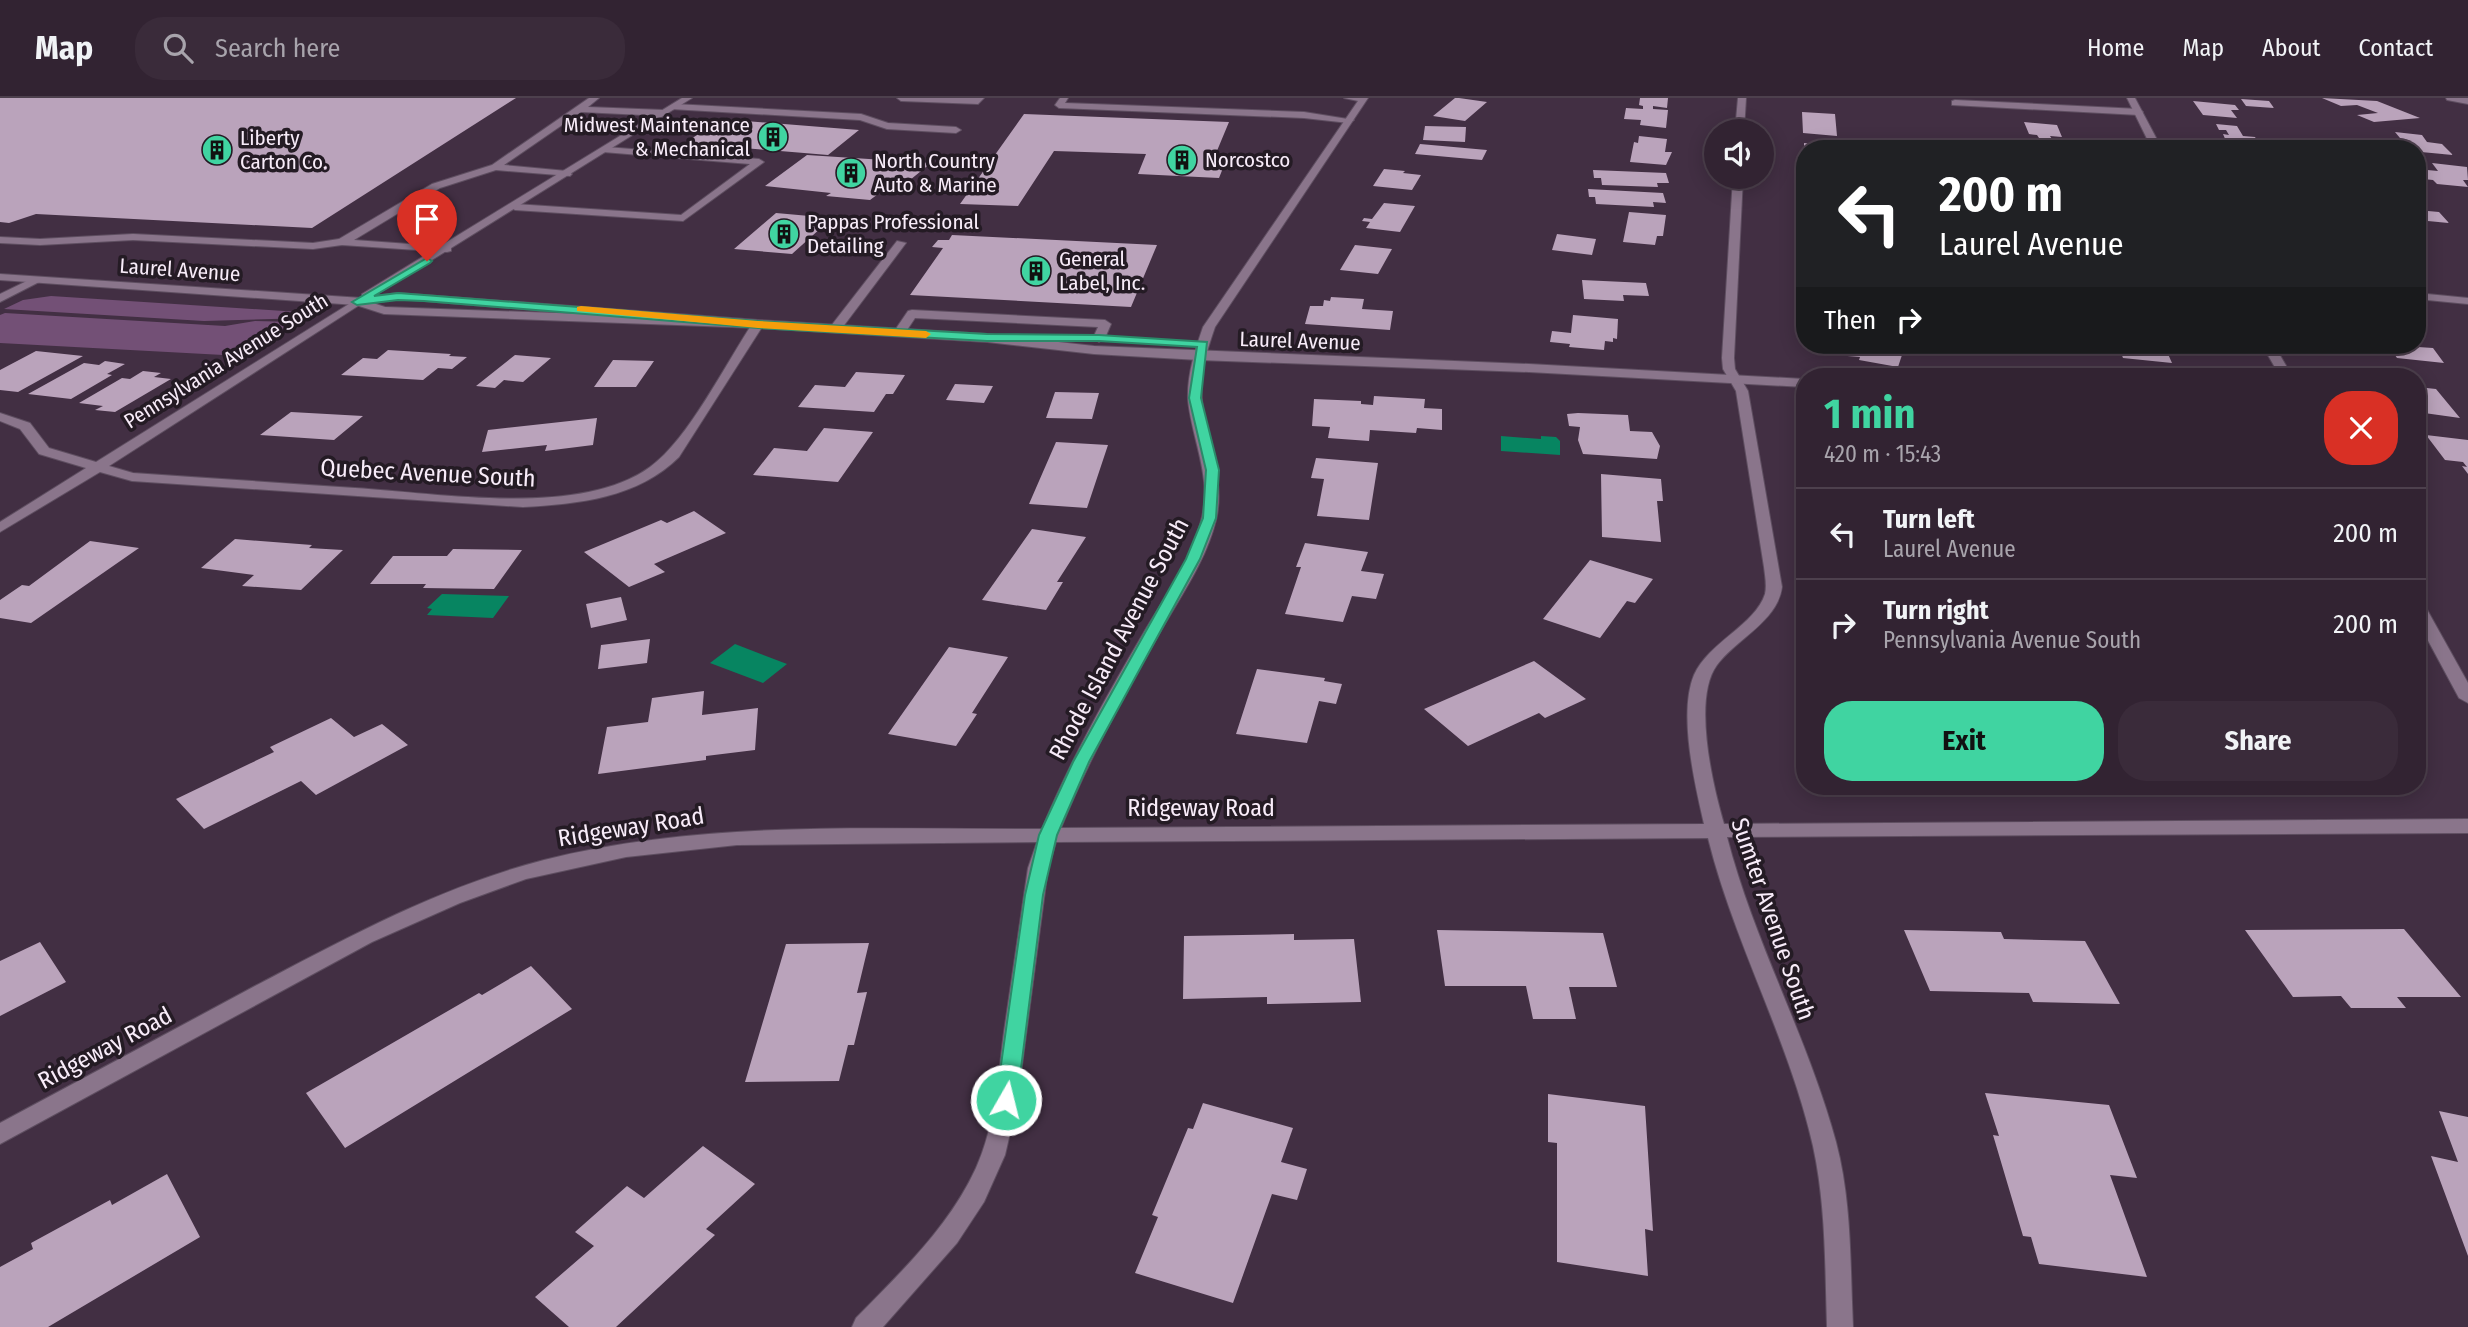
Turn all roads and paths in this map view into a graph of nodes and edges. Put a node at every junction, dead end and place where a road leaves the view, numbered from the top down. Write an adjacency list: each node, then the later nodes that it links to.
1 (595, 98): 13 (street)
2 (688, 98): 14 (street, Pennsylvania Avenue South)
3 (901, 98): 4 (street)
4 (980, 98)
5 (1064, 98): 17 (street)
6 (1348, 98): 10 (street)
7 (1742, 98): 16 (street)
8 (2132, 98): 15 (street)
9 (2449, 98): 11 (street)
10 (1364, 99): 17 (street, Rhode Island Avenue South)
11 (2468, 101)
12 (1955, 103): 15 (street)
13 (579, 109): 14 (street); 21 (street)
14 (669, 110): 18 (street); 20 (street, Pennsylvania Avenue South)
15 (2138, 112): 19 (street)
16 (1741, 119)
17 (1349, 120): 40 (street, Rhode Island Avenue South)
18 (956, 131)
19 (2152, 140)
20 (606, 150): 22 (street, Pennsylvania Avenue South); 24 (street)
21 (495, 167): 22 (street); 26 (street)
22 (567, 174): 24 (street, Pennsylvania Avenue South)
23 (1737, 189): 41 (street, Sumter Avenue South)
24 (515, 206): 28 (street, Pennsylvania Avenue South)
25 (0, 240): 26 (street)
26 (342, 242): 28 (street)
27 (901, 243): 36 (street)
28 (447, 249): 34 (street, Pennsylvania Avenue South)
29 (0, 277): 30 (street, Laurel Avenue)
30 (37, 280): 32 (street); 34 (street, Laurel Avenue)
31 (2426, 297): 33 (street)
32 (0, 299)
33 (2468, 300)
34 (357, 302): 35 (street, Laurel Avenue); 44 (street, Pennsylvania Avenue South)
35 (758, 324): 36 (street, Laurel Avenue); 44 (street, Quebec Avenue South)
36 (835, 329): 37 (street, Laurel Avenue)
37 (900, 333): 38 (street, Laurel Avenue); 39 (street)
38 (987, 338): 39 (street, Laurel Avenue); 40 (street, Laurel Avenue)
39 (1099, 338): 40 (street, Laurel Avenue)
40 (1201, 350): 41 (street, Laurel Avenue); 50 (street, Rhode Island Avenue South)
41 (1734, 379): 42 (street, Laurel Avenue); 49 (street, Sumter Avenue South)
42 (1796, 383)
43 (0, 417): 44 (street, Quebec Avenue South)
44 (99, 466): 45 (street, Pennsylvania Avenue South)
45 (0, 528)
46 (2426, 622): 47 (street)
47 (2468, 698)
48 (2468, 826): 49 (street, Ridgeway Road)
49 (1714, 830): 50 (street, Ridgeway Road); 53 (street, Sumter Avenue South)
50 (1048, 835): 51 (street, Ridgeway Road); 52 (street, Rhode Island Avenue South)
51 (0, 1134)
52 (865, 1327)
53 (1840, 1327)

